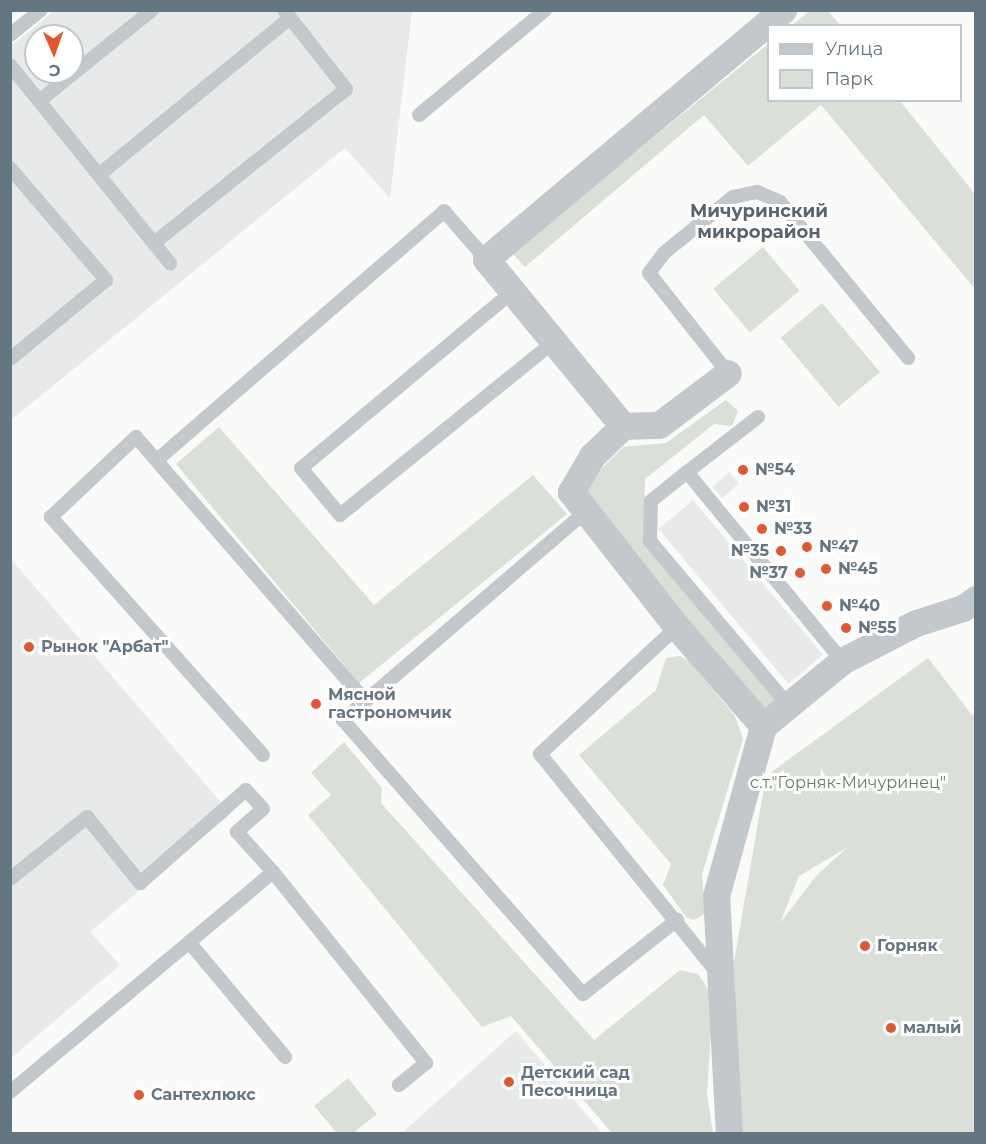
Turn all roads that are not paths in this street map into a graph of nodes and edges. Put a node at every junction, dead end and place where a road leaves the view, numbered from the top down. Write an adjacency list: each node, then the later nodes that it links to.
1 (41, 10): 6 (lane)
2 (152, 10): 8 (lane)
3 (545, 10): 9 (lane)
4 (783, 10): 13 (street)
5 (287, 14): 11 (lane); 12 (lane)
6 (10, 35)
7 (10, 65): 8 (lane)
8 (39, 101): 11 (lane)
9 (419, 115)
10 (10, 168): 18 (lane)
11 (100, 174): 12 (lane)
12 (154, 243): 14 (lane)
13 (486, 259): 15 (street); 22 (lane)
14 (170, 263)
15 (513, 291): 16 (street); 16 (lane)
16 (555, 341): 21 (street)
17 (908, 358): 19 (lane)
18 (10, 359)
19 (728, 373): 21 (street)
20 (758, 417): 23 (lane)
21 (623, 426): 24 (street)
22 (157, 460): 28 (lane); 31 (lane)
23 (687, 472): 27 (lane); 29 (lane)
24 (584, 513): 26 (street); 28 (lane)
25 (975, 599): 27 (street)
26 (676, 627): 30 (street); 34 (lane)
27 (842, 661): 29 (street)
28 (365, 700): 34 (lane)
29 (788, 705): 30 (street)
30 (763, 726): 36 (street)
31 (263, 755)
32 (273, 872): 33 (lane); 35 (lane); 38 (lane)
33 (10, 879)
34 (677, 920): 36 (lane)
35 (189, 942): 37 (lane); 39 (lane)
36 (718, 976): 40 (street)
37 (285, 1058)
38 (399, 1085)
39 (10, 1092)
40 (729, 1134)

